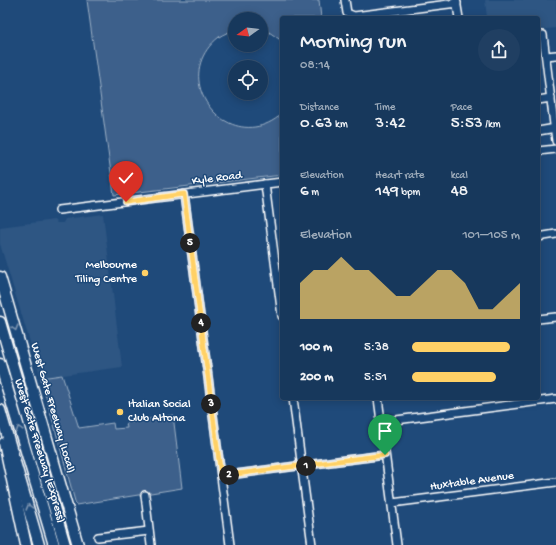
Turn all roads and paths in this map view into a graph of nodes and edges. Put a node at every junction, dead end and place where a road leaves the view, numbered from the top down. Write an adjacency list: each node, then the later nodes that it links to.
1 (345, 0): 2 (street)
2 (456, 2): 3 (street)
3 (459, 16)
4 (540, 35): 6 (street)
5 (556, 55): 6 (street)
6 (546, 56): 7 (street)
7 (551, 98): 8 (street); 9 (street)
8 (540, 100)
9 (555, 128): 10 (street); 11 (street)
10 (540, 131)
11 (556, 141)
12 (556, 148): 13 (street)
13 (540, 151)
14 (280, 182): 15 (street, Kyle Road)
15 (265, 184): 16 (street, Kyle Road); 21 (street)
16 (184, 194): 17 (street, Kyle Road); 34 (street)
17 (59, 210)
18 (556, 234): 19 (street)
19 (540, 237)
20 (0, 278): 35 (highway, West Gate Freeway (Local), one-way to 35)
21 (280, 300)
22 (556, 317): 23 (street)
23 (540, 319)
24 (0, 322): 44 (highway, West Gate Freeway (Express))
25 (0, 364): 43 (highway, West Gate Freeway (Express), one-way to 25)
26 (556, 399): 30 (street)
27 (293, 400): 33 (street)
28 (378, 400): 30 (street)
29 (0, 410): 42 (highway, one-way to 29)
30 (381, 422): 32 (street)
31 (0, 426): 41 (highway)
32 (385, 455): 33 (street); 38 (street)
33 (302, 466): 34 (street); 49 (street)
34 (221, 476): 48 (street)
35 (59, 479): 45 (highway, West Gate Freeway (Local)); 46 (highway)
36 (556, 482): 38 (street, Huxtable Avenue)
37 (145, 495): 39 (street)
38 (392, 503): 50 (street)
39 (149, 531): 40 (street); 47 (street)
40 (98, 538)
41 (26, 545)
42 (39, 545)
43 (54, 545)
44 (65, 545)
45 (78, 545)
46 (85, 545)
47 (151, 545)
48 (230, 545)
49 (312, 545)
50 (397, 545)

